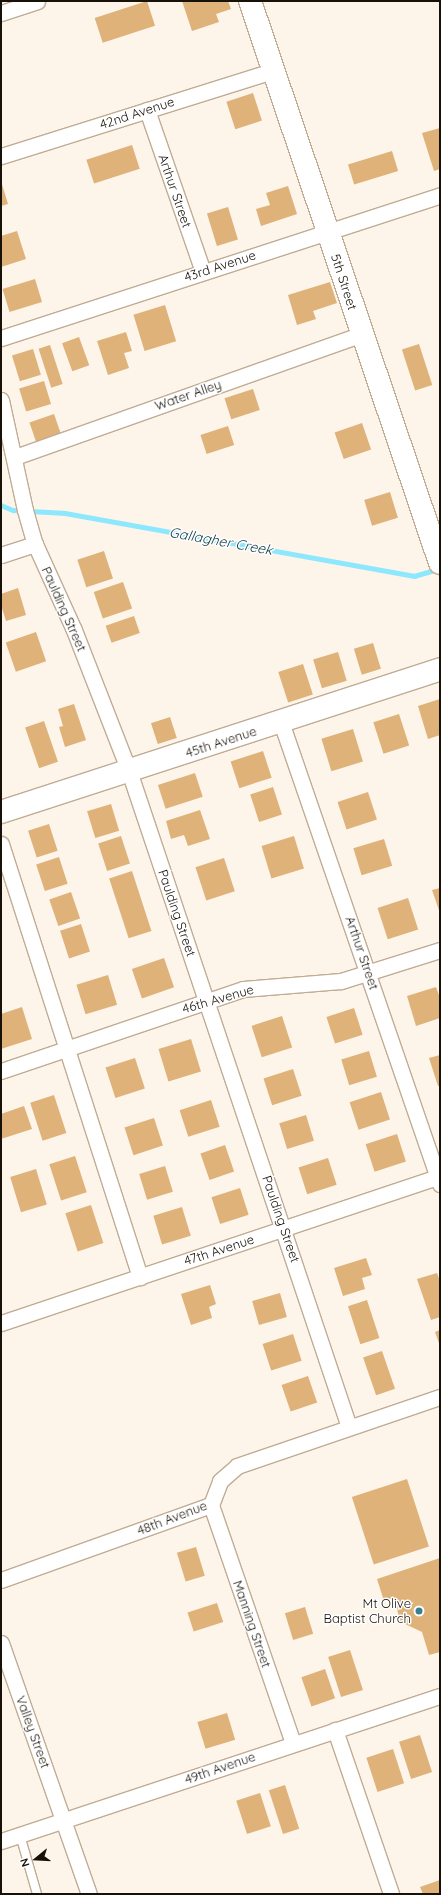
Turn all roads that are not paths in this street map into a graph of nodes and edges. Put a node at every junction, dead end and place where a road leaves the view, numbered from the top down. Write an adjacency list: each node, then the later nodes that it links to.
1 (38, 1): 3 (street)
2 (250, 1): 4 (street, 5th Street)
3 (1, 13)
4 (273, 71): 5 (street, 42nd Avenue); 8 (street, 5th Street)
5 (147, 110): 6 (street, 42nd Avenue); 9 (street, Arthur Street)
6 (1, 156)
7 (440, 195): 8 (street, 43rd Avenue)
8 (328, 231): 9 (street, 43rd Avenue); 10 (street, 5th Street)
9 (204, 272): 11 (street, 43rd Avenue)
10 (362, 334): 13 (street, Water Alley); 16 (street, 5th Street)
11 (1, 338)
12 (1, 400): 13 (street, Paulding Street)
13 (15, 457): 14 (street, Paulding Street)
14 (35, 544): 15 (street); 19 (street, Paulding Street)
15 (1, 555)
16 (438, 557)
17 (440, 669): 18 (street, 45th Avenue)
18 (281, 722): 19 (street, 45th Avenue); 23 (street, Arthur Street)
19 (129, 771): 20 (street, 45th Avenue); 24 (street, Paulding Street)
20 (1, 812)
21 (1, 844): 25 (street)
22 (440, 950): 23 (street, 46th Avenue)
23 (369, 974): 24 (street, 46th Avenue); 27 (street, Arthur Street)
24 (207, 1001): 25 (street, 46th Avenue); 28 (street, Paulding Street)
25 (67, 1048): 26 (street, 46th Avenue); 29 (street)
26 (1, 1071)
27 (439, 1181): 28 (street, 47th Avenue)
28 (284, 1228): 29 (street, 47th Avenue); 32 (street, Paulding Street)
29 (140, 1276): 30 (street, 47th Avenue)
30 (1, 1323)
31 (440, 1397): 32 (street, 48th Avenue)
32 (349, 1427): 33 (street, 48th Avenue)
33 (211, 1505): 34 (street, 48th Avenue); 38 (street, Manning Street)
34 (1, 1580)
35 (1, 1643): 39 (street, Valley Street)
36 (440, 1696): 37 (street, 49th Avenue)
37 (335, 1730): 38 (street, 49th Avenue); 44 (street)
38 (293, 1743): 39 (street, 49th Avenue)
39 (65, 1821): 40 (street, 49th Avenue); 43 (street, Valley Street)
40 (20, 1835): 41 (street, 49th Avenue); 42 (lane)
41 (1, 1841)
42 (37, 1894)
43 (89, 1894)
44 (392, 1894)

